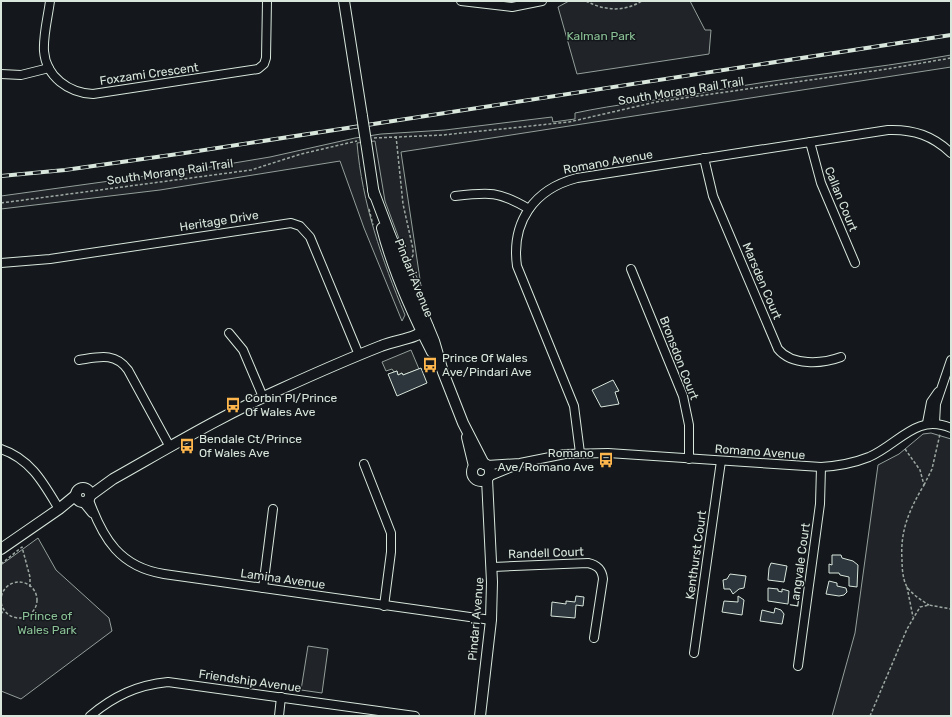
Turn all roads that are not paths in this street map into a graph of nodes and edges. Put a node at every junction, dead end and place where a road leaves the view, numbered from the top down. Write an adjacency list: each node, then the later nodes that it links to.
1 (50, 1): 6 (street, Foxzami Crescent)
2 (267, 1): 6 (street, Foxzami Crescent)
3 (344, 1): 11 (street, Pindari Avenue, bridge)
4 (461, 1): 5 (street)
5 (542, 1)
6 (49, 68): 7 (street)
7 (1, 74)
8 (810, 142): 9 (street, Romano Avenue); 10 (street, Romano Avenue); 15 (street, Callan Court)
9 (950, 151)
10 (704, 158): 13 (street, Romano Avenue); 20 (street, Marsden Court)
11 (373, 190): 17 (street, Pindari Avenue); 17 (street, Pindari Avenue)
12 (455, 196): 13 (street)
13 (529, 209): 28 (street, Romano Avenue)
14 (1, 263): 19 (street, Heritage Drive)
15 (854, 263)
16 (631, 269): 29 (street, Bronsdon Court)
17 (423, 329): 19 (street); 33 (street, Pindari Avenue)
18 (229, 333): 23 (street)
19 (359, 355): 23 (street)
20 (841, 357)
21 (79, 360): 26 (street)
22 (951, 360): 24 (street)
23 (263, 397): 26 (street)
24 (935, 424): 25 (street); 34 (street, Romano Avenue)
25 (951, 428)
26 (170, 447): 36 (street)
27 (1, 449): 37 (street)
28 (580, 453): 29 (street, Romano Avenue); 31 (street, Romano Avenue)
29 (689, 459): 30 (street, Romano Avenue)
30 (721, 461): 34 (street, Romano Avenue); 45 (street, Kenthurst Court)
31 (520, 463): 33 (street, Romano Avenue); 35 (street, Romano Avenue)
32 (364, 464): 42 (street)
33 (482, 465): 35 (street); 35 (street)
34 (821, 467): 46 (street, Langvale Court)
35 (485, 479): 40 (street, Pindari Avenue)
36 (84, 497): 37 (street); 41 (street, Lamina Avenue)
37 (59, 509): 39 (street)
38 (273, 509): 41 (street)
39 (1, 549)
40 (493, 567): 43 (street, Pindari Avenue); 44 (street, Randell Court)
41 (263, 588): 42 (street, Lamina Avenue)
42 (384, 606): 43 (street, Lamina Avenue)
43 (491, 620): 51 (street, Pindari Avenue)
44 (594, 638)
45 (694, 653)
46 (798, 666)
47 (281, 697): 48 (street, Friendship Avenue); 49 (street); 50 (street, Friendship Avenue)
48 (90, 716)
49 (279, 716)
50 (415, 716)
51 (480, 716)

